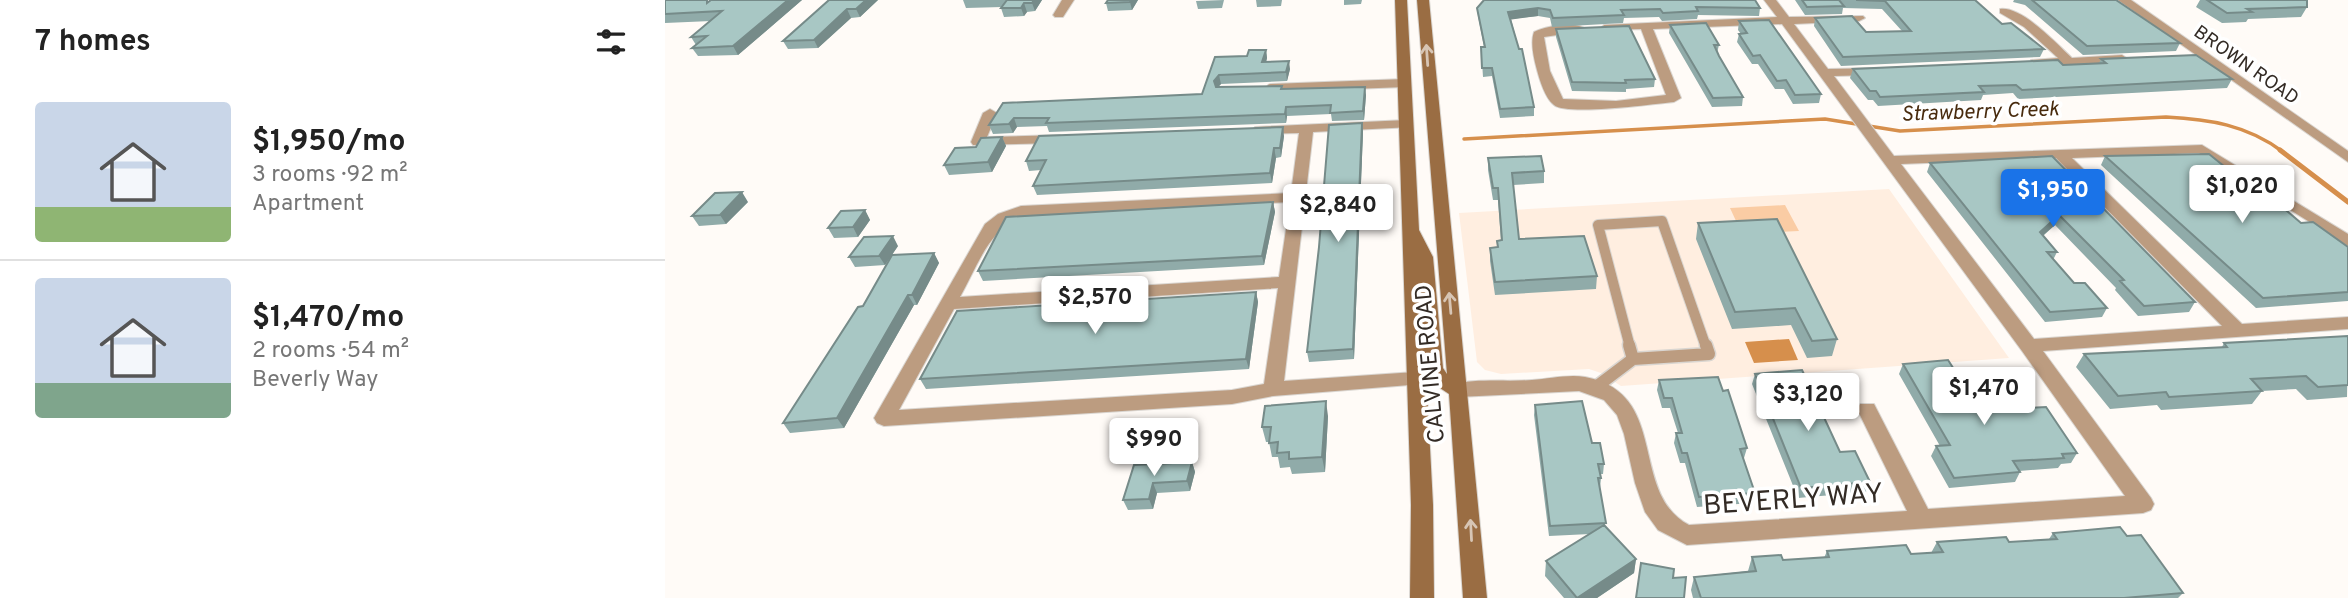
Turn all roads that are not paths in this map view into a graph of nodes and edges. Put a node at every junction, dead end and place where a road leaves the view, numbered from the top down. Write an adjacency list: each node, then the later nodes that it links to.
1 (1068, 0): 7 (street)
2 (1401, 0): 18 (main road, CALVINE ROAD)
3 (1423, 0): 26 (main road, CALVINE ROAD, one-way to 3)
4 (1770, 0): 9 (street)
5 (2124, 0): 11 (street, BROWN ROAD)
6 (2004, 11): 14 (street)
7 (1059, 15)
8 (1859, 18): 9 (street)
9 (1785, 20): 10 (street); 17 (street)
10 (1646, 26): 10 (street)
11 (2203, 56): 12 (street); 27 (street, BROWN ROAD)
12 (2186, 57)
13 (2134, 59): 14 (street)
14 (2069, 61): 15 (street)
15 (2014, 64)
16 (1893, 70): 17 (street)
17 (1825, 73): 28 (street)
18 (1405, 84): 19 (lane); 21 (main road, CALVINE ROAD); 26 (main road)
19 (1261, 89)
20 (990, 113): 24 (street)
21 (1407, 124): 22 (street); 30 (main road, CALVINE ROAD)
22 (1307, 128): 23 (street); 29 (street)
23 (1240, 131)
24 (1077, 138)
25 (2059, 153): 28 (street); 31 (street); 35 (street)
26 (1434, 154): 41 (main road, CALVINE ROAD, one-way to 26)
27 (2348, 158)
28 (1891, 160): 36 (street)
29 (1298, 197): 32 (street); 33 (street)
30 (1411, 230): 38 (main road, CALVINE ROAD); 41 (main road)
31 (2348, 241)
32 (1287, 282): 33 (street); 40 (street)
33 (946, 304): 40 (street)
34 (2348, 323): 35 (street)
35 (2238, 331): 36 (street)
36 (2029, 346): 43 (street, BEVERLY WAY)
37 (1633, 359): 37 (lane); 39 (lane)
38 (1415, 379): 40 (street); 44 (main road, CALVINE ROAD)
39 (1596, 387): 41 (street); 43 (street, BEVERLY WAY)
40 (1273, 389)
41 (1458, 390): 45 (main road, CALVINE ROAD, one-way to 41)
42 (1867, 409): 43 (street)
43 (1922, 519)
44 (1422, 598)
45 (1475, 598)

